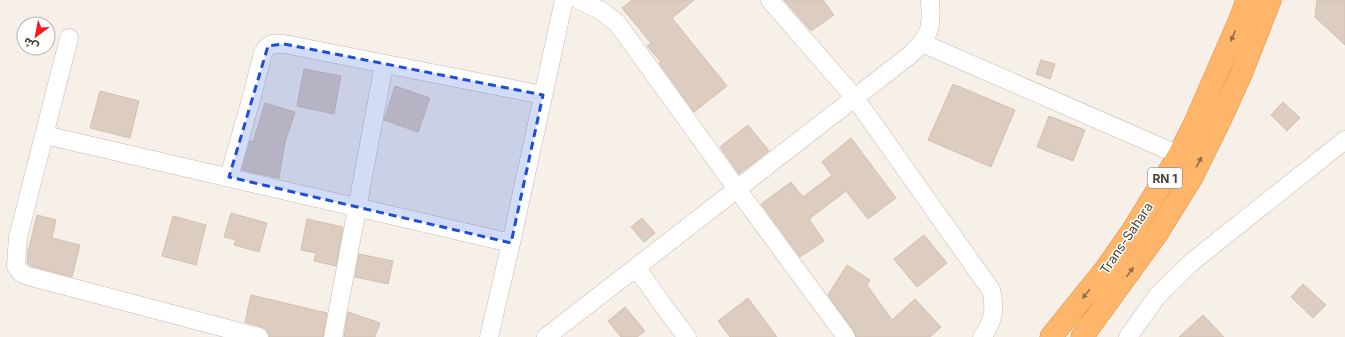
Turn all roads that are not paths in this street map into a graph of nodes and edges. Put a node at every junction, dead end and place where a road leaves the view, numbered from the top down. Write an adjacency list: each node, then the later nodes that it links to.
1 (564, 0): 10 (street)
2 (579, 0): 16 (street)
3 (770, 0): 11 (street)
4 (930, 0): 8 (street)
5 (1247, 0): 14 (highway, Trans-Sahara / RN 1, one-way to 14)
6 (1270, 0): 28 (highway, Trans-Sahara / RN 1, one-way to 6)
7 (69, 38): 12 (street)
8 (922, 43): 11 (street); 14 (street)
9 (384, 64): 10 (street); 15 (street); 17 (street)
10 (543, 95): 18 (street)
11 (855, 98): 16 (street); 26 (street)
12 (45, 134): 15 (street); 20 (street)
13 (1345, 140): 29 (street)
14 (1179, 155): 27 (highway, Trans-Sahara / RN 1, one-way to 27)
15 (229, 177): 17 (street)
16 (737, 189): 19 (street); 25 (street)
17 (357, 208): 18 (street); 21 (street)
18 (511, 243): 22 (street)
19 (636, 267): 23 (street); 24 (street)
20 (259, 337)
21 (333, 337)
22 (489, 337)
23 (546, 337)
24 (687, 337)
25 (846, 337)
26 (982, 337)
27 (1051, 337)
28 (1082, 337)
29 (1128, 337)

